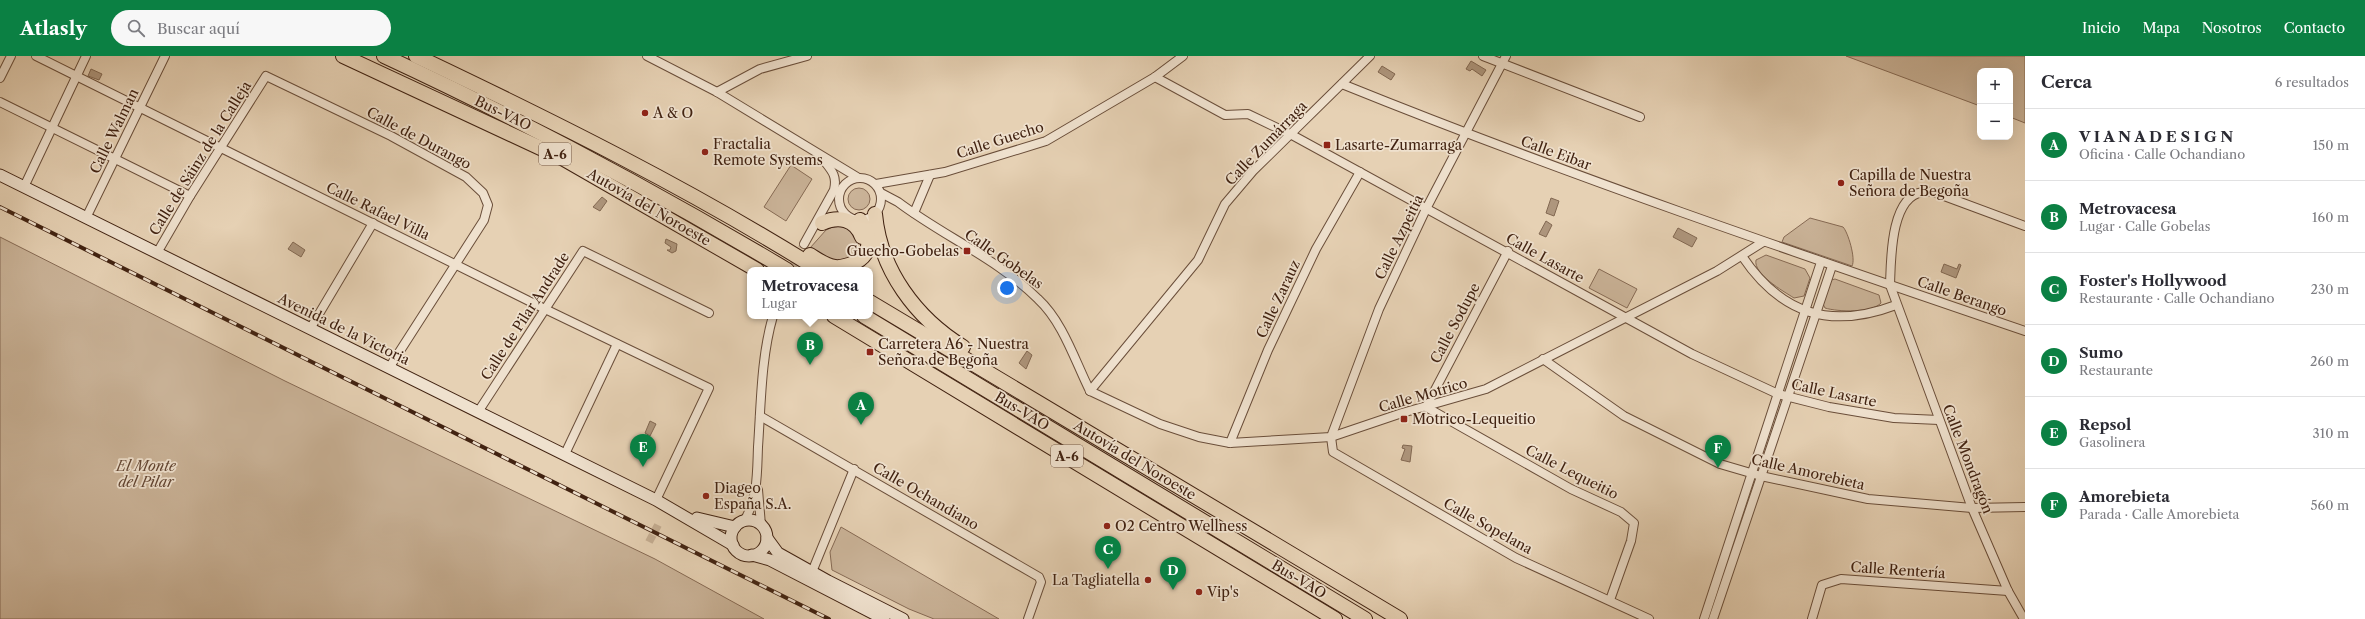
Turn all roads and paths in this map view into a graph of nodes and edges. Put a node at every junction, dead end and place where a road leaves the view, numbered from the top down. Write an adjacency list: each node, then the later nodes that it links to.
1 (11, 56): 18 (street)
2 (36, 56): 15 (street, Calle Rafael Villa)
3 (86, 56): 15 (street)
4 (165, 56): 22 (street, Calle Walman)
5 (343, 56): 59 (highway, Autovía del Noroeste / A-6)
6 (384, 56): 60 (highway, Bus-VAO)
7 (416, 56): 51 (highway, Autovía del Noroeste / A-6)
8 (647, 56): 20 (street)
9 (807, 56): 20 (street)
10 (1183, 56): 17 (street, Calle Guecho)
11 (1370, 56): 19 (street, Calle Zumárraga)
12 (1482, 56): 14 (street)
13 (1506, 56): 14 (street, Calle Azpeitia)
14 (1502, 64): 23 (street); 25 (street, Calle Azpeitia)
15 (77, 76): 22 (street, Calle Rafael Villa); 24 (street)
16 (266, 76): 27 (street, Calle de Sáinz de la Calleja); 57 (street, Calle de Durango)
17 (1154, 77): 26 (street, Calle Lasarte); 33 (street, Calle Guecho)
18 (0, 78)
19 (1342, 84): 25 (street, Calle Eibar); 26 (street, Calle Zumárraga)
20 (717, 92): 28 (street)
21 (0, 102): 24 (street)
22 (140, 107): 27 (street, Calle Rafael Villa); 29 (street, Calle Walman)
23 (1640, 116)
24 (52, 128): 29 (street); 37 (street)
25 (1465, 134): 41 (street, Calle Azpeitia); 50 (street, Calle Eibar)
26 (1292, 135): 31 (street, Calle Lasarte); 79 (street, Calle Zumárraga)
27 (220, 147): 40 (street, Calle de Sáinz de la Calleja); 47 (street, Calle Rafael Villa)
28 (817, 154): 30 (street); 48 (street)
29 (115, 160): 40 (street); 45 (street, Calle Walman)
30 (830, 163): 34 (street); 36 (street)
31 (1360, 172): 41 (street, Calle Lasarte); 87 (street, Calle Zarauz)
32 (0, 175): 37 (street, Avenida de la Victoria)
33 (930, 175): 35 (street, Calle Guecho); 43 (street)
34 (857, 178): 35 (street); 36 (street)
35 (876, 184): 38 (street)
36 (843, 186): 39 (street)
37 (24, 187): 45 (street, Avenida de la Victoria)
38 (881, 193): 42 (street); 43 (street, Calle Gobelas)
39 (839, 195): 44 (street); 48 (street)
40 (190, 196): 53 (street, Calle de Sáinz de la Calleja)
41 (1426, 209): 52 (street, Calle Lasarte); 86 (street, Calle Azpeitia)
42 (877, 211): 43 (street, Calle Gobelas); 46 (street); 78 (highway)
43 (910, 211): 79 (street, Calle Gobelas)
44 (843, 212): 46 (street); 48 (street)
45 (86, 218): 53 (street, Avenida de la Victoria)
46 (860, 220): 55 (highway)
47 (373, 223): 57 (street, Calle Rafael Villa); 73 (street)
48 (818, 225): 55 (highway)
49 (2025, 226): 62 (street, Calle Mondragón)
50 (1762, 242): 54 (street, Calle Motrico); 56 (street, Calle Eibar)
51 (787, 250): 55 (highway); 61 (highway, Autovía del Noroeste / A-6)
52 (1508, 251): 69 (street, Calle Lasarte); 82 (street, Calle Sodupe)
53 (157, 254): 73 (street, Avenida de la Victoria)
54 (1742, 256): 66 (street); 69 (street, Calle Motrico)
55 (854, 262)
56 (1821, 262): 58 (street, Calle Berango); 66 (street)
57 (456, 264): 65 (street, Calle Rafael Villa); 77 (street, Calle de Durango)
58 (1832, 266): 62 (street, Calle Berango); 68 (street)
59 (752, 267)
60 (782, 267)
61 (814, 267)
62 (1890, 285): 64 (street, Calle Mondragón); 74 (street, Calle Berango)
63 (873, 304): 78 (highway, Autovía del Noroeste / A-6)
64 (1896, 305): 68 (street); 85 (street, Calle Mondragón)
65 (545, 309): 67 (street, Calle de Pilar Andrade); 75 (street, Calle Rafael Villa); 83 (street, Calle de Pilar Andrade)
66 (1805, 310): 68 (street); 80 (street)
67 (709, 313)
68 (1815, 313): 81 (street)
69 (1625, 318): 76 (street, Calle Motrico); 80 (street, Calle Lasarte)
70 (772, 319): 84 (street)
71 (839, 319): 109 (highway, A-6)
72 (869, 319): 110 (highway, Bus-VAO)
73 (310, 329): 77 (street, Avenida de la Victoria)
74 (2025, 331)
75 (617, 344): 88 (street); 93 (street, Calle Rafael Villa)
76 (1543, 360): 82 (street, Calle Motrico); 90 (street, Calle Amorebieta)
77 (389, 368): 83 (street, Avenida de la Victoria)
78 (984, 370): 111 (highway, Autovía del Noroeste / A-6)
79 (1090, 391): 87 (street, Calle Motrico)
80 (1778, 394): 81 (street, Calle Lasarte); 90 (street)
81 (1787, 397): 85 (street, Calle Lasarte); 91 (street)
82 (1426, 407): 86 (street, Calle Motrico); 105 (street, Calle Lequeitio)
83 (478, 412): 88 (street, Avenida de la Victoria)
84 (760, 416): 89 (street, Calle Ochandiano); 92 (street)
85 (1939, 420): 95 (street, Calle Mondragón)
86 (1331, 438): 87 (street, Calle Motrico); 105 (street, Calle Sopelana)
87 (1230, 443)
88 (565, 454): 93 (street, Avenida de la Victoria)
89 (854, 469): 103 (street); 108 (street, Calle Ochandiano)
90 (1752, 473): 91 (street, Calle Amorebieta); 113 (street)
91 (1761, 476): 95 (street, Calle Amorebieta); 114 (street)
92 (757, 479): 97 (street); 98 (street)
93 (656, 500): 96 (street, Avenida de la Victoria)
94 (2025, 507): 95 (street, Calle Amorebieta)
95 (1972, 508): 104 (street, Calle Mondragón)
96 (676, 510): 99 (street, Avenida de la Victoria); 101 (street, Avenida de la Victoria)
97 (744, 521): 98 (street); 99 (street)
98 (761, 525): 100 (street)
99 (735, 527): 101 (street)
100 (767, 538): 102 (street); 103 (street)
101 (733, 545): 102 (street)
102 (752, 555): 106 (street)
103 (812, 572): 107 (street)
104 (2008, 591): 115 (street, Calle Rentería); 116 (street, Calle Mondragón)
105 (1610, 600): 112 (street, Calle Sopelana)
106 (884, 619)
107 (903, 619)
108 (1028, 619)
109 (1335, 619)
110 (1365, 619)
111 (1400, 619)
112 (1649, 619)
113 (1704, 619)
114 (1713, 619)
115 (1812, 619)
116 (2024, 619)

